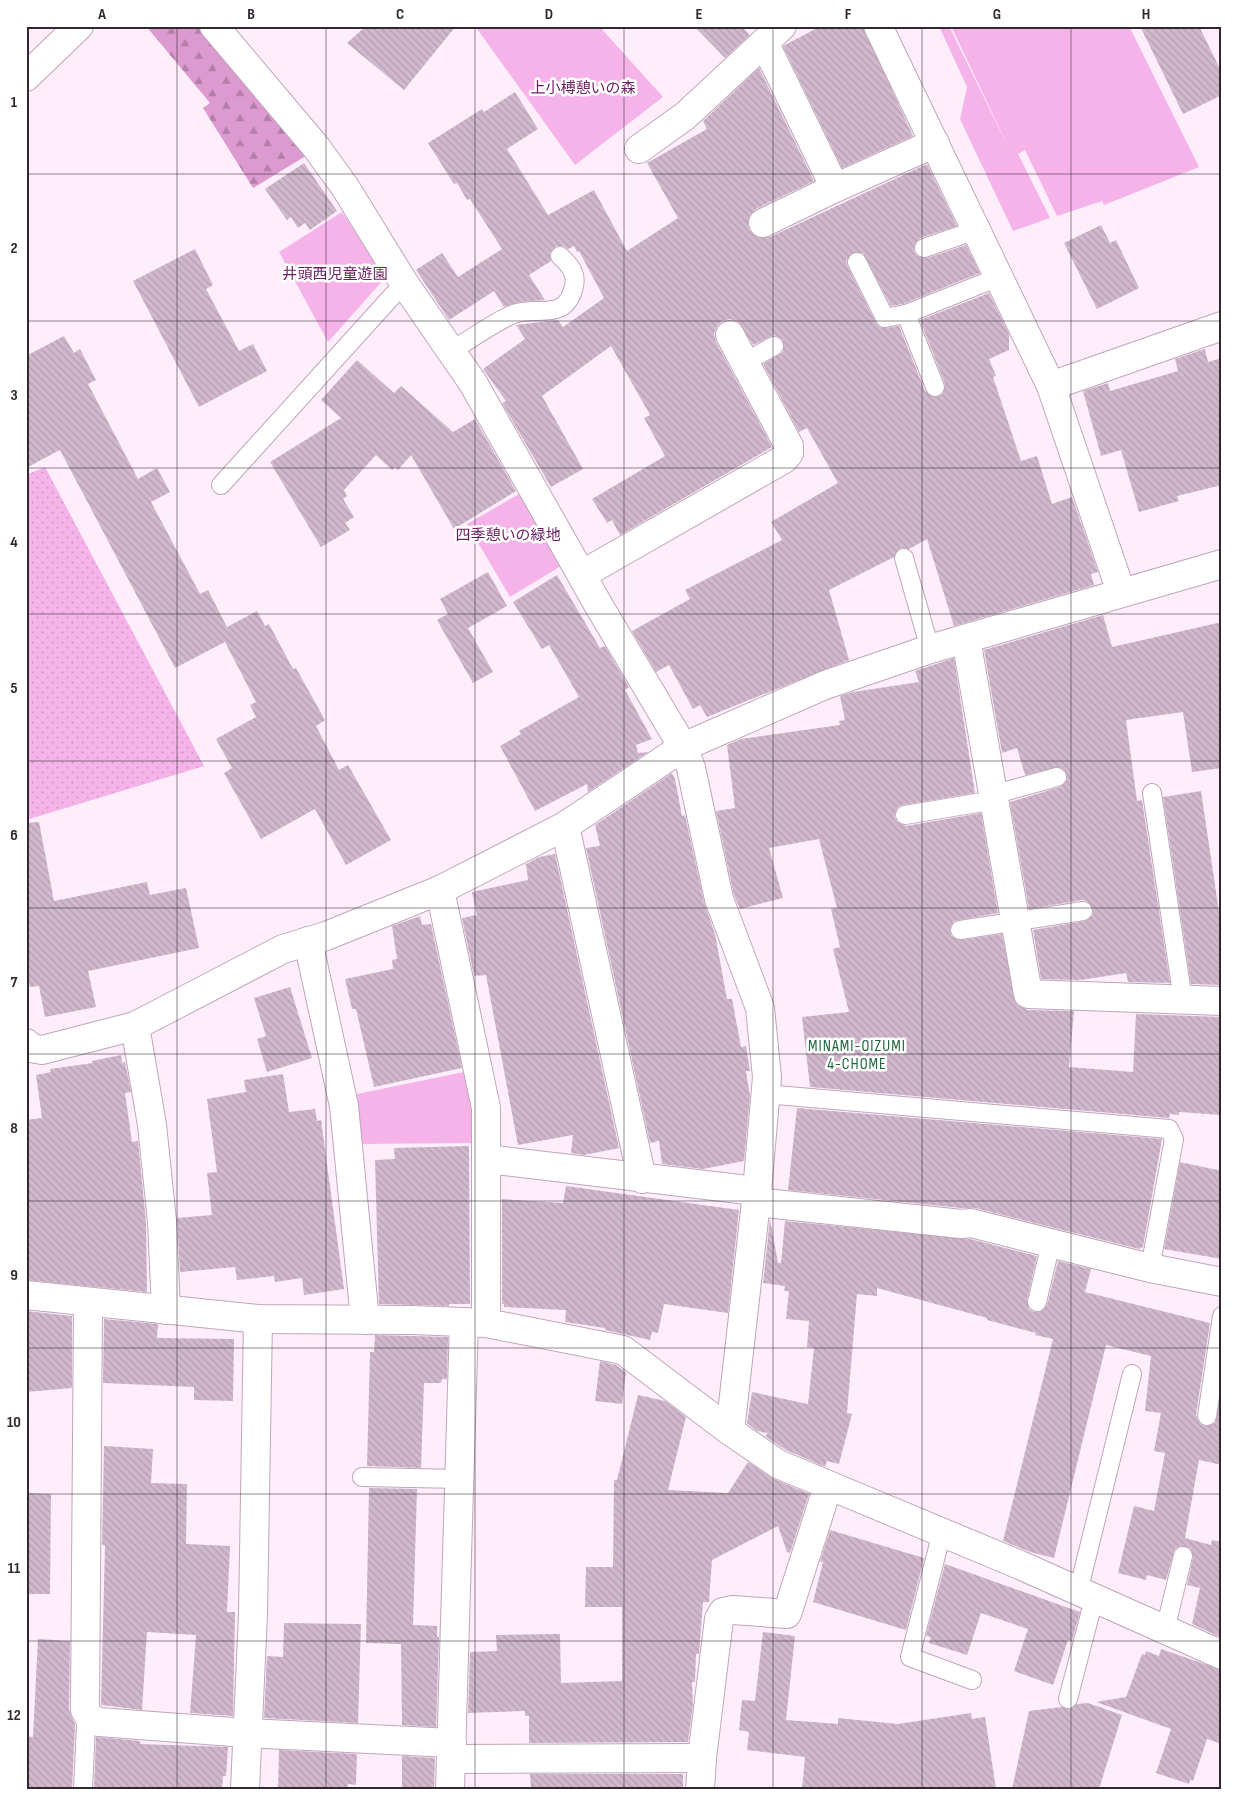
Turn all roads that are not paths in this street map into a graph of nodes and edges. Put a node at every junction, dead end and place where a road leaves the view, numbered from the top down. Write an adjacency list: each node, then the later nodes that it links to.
1 (79, 26): 5 (street)
2 (214, 26): 15 (street)
3 (878, 26): 6 (street)
4 (774, 35): 7 (street); 8 (street)
5 (26, 77)
6 (935, 143): 8 (street); 10 (street)
7 (639, 149)
8 (835, 188): 9 (street)
9 (763, 223)
10 (976, 230): 11 (lane); 14 (street)
11 (924, 248)
12 (560, 256): 20 (lane)
13 (857, 262): 16 (lane)
14 (999, 277): 16 (lane); 22 (street)
15 (404, 283): 20 (street); 24 (lane)
16 (906, 314): 23 (lane)
17 (1222, 326): 22 (street)
18 (730, 335): 21 (street)
19 (774, 346): 21 (lane)
20 (451, 351): 27 (street)
21 (745, 362): 27 (street)
22 (1051, 386): 28 (street)
23 (935, 387)
24 (221, 485)
25 (904, 558): 30 (lane)
26 (1222, 564): 28 (street)
27 (583, 574): 31 (street)
28 (1122, 592): 29 (street)
29 (966, 639): 30 (street); 34 (street)
30 (930, 648): 31 (street)
31 (683, 747): 36 (street); 46 (street)
32 (1057, 777): 34 (lane)
33 (1152, 793): 42 (lane)
34 (994, 796): 35 (lane); 39 (street)
35 (905, 816)
36 (565, 826): 37 (street); 48 (street)
37 (440, 890): 41 (street); 47 (street)
38 (1083, 911): 39 (lane)
39 (1015, 922): 40 (lane); 42 (street)
40 (960, 930)
41 (308, 941): 44 (street); 59 (street)
42 (1184, 1000): 43 (street)
43 (1222, 1001)
44 (135, 1026): 45 (street); 56 (street)
45 (26, 1043)
46 (765, 1094): 49 (street); 51 (lane)
47 (486, 1159): 48 (street); 60 (street)
48 (642, 1178): 49 (street)
49 (756, 1197): 50 (street); 63 (street)
50 (1051, 1243): 51 (street); 54 (lane)
51 (1150, 1268): 52 (street)
52 (1222, 1282)
53 (26, 1295): 55 (street)
54 (1037, 1302)
55 (88, 1303): 56 (street); 74 (street)
56 (166, 1310): 58 (street)
57 (1222, 1316): 62 (lane)
58 (258, 1319): 59 (street); 75 (street)
59 (365, 1320): 60 (street)
60 (475, 1323): 63 (street); 65 (street)
61 (1132, 1374): 69 (lane)
62 (1207, 1416)
63 (730, 1431): 66 (street)
64 (362, 1476): 65 (lane)
65 (459, 1479): 76 (street)
66 (828, 1486): 67 (street); 77 (street)
67 (942, 1532): 69 (street); 72 (lane)
68 (1183, 1556): 70 (lane)
69 (1086, 1595): 70 (street); 73 (lane)
70 (1164, 1630): 71 (street)
71 (1222, 1655)
72 (972, 1680)
73 (1068, 1699)
74 (89, 1717): 75 (street); 78 (lane)
75 (246, 1734): 76 (street); 79 (street)
76 (452, 1751): 77 (street); 80 (street)
77 (702, 1758): 81 (street)
78 (83, 1789)
79 (245, 1789)
80 (450, 1789)
81 (700, 1789)

